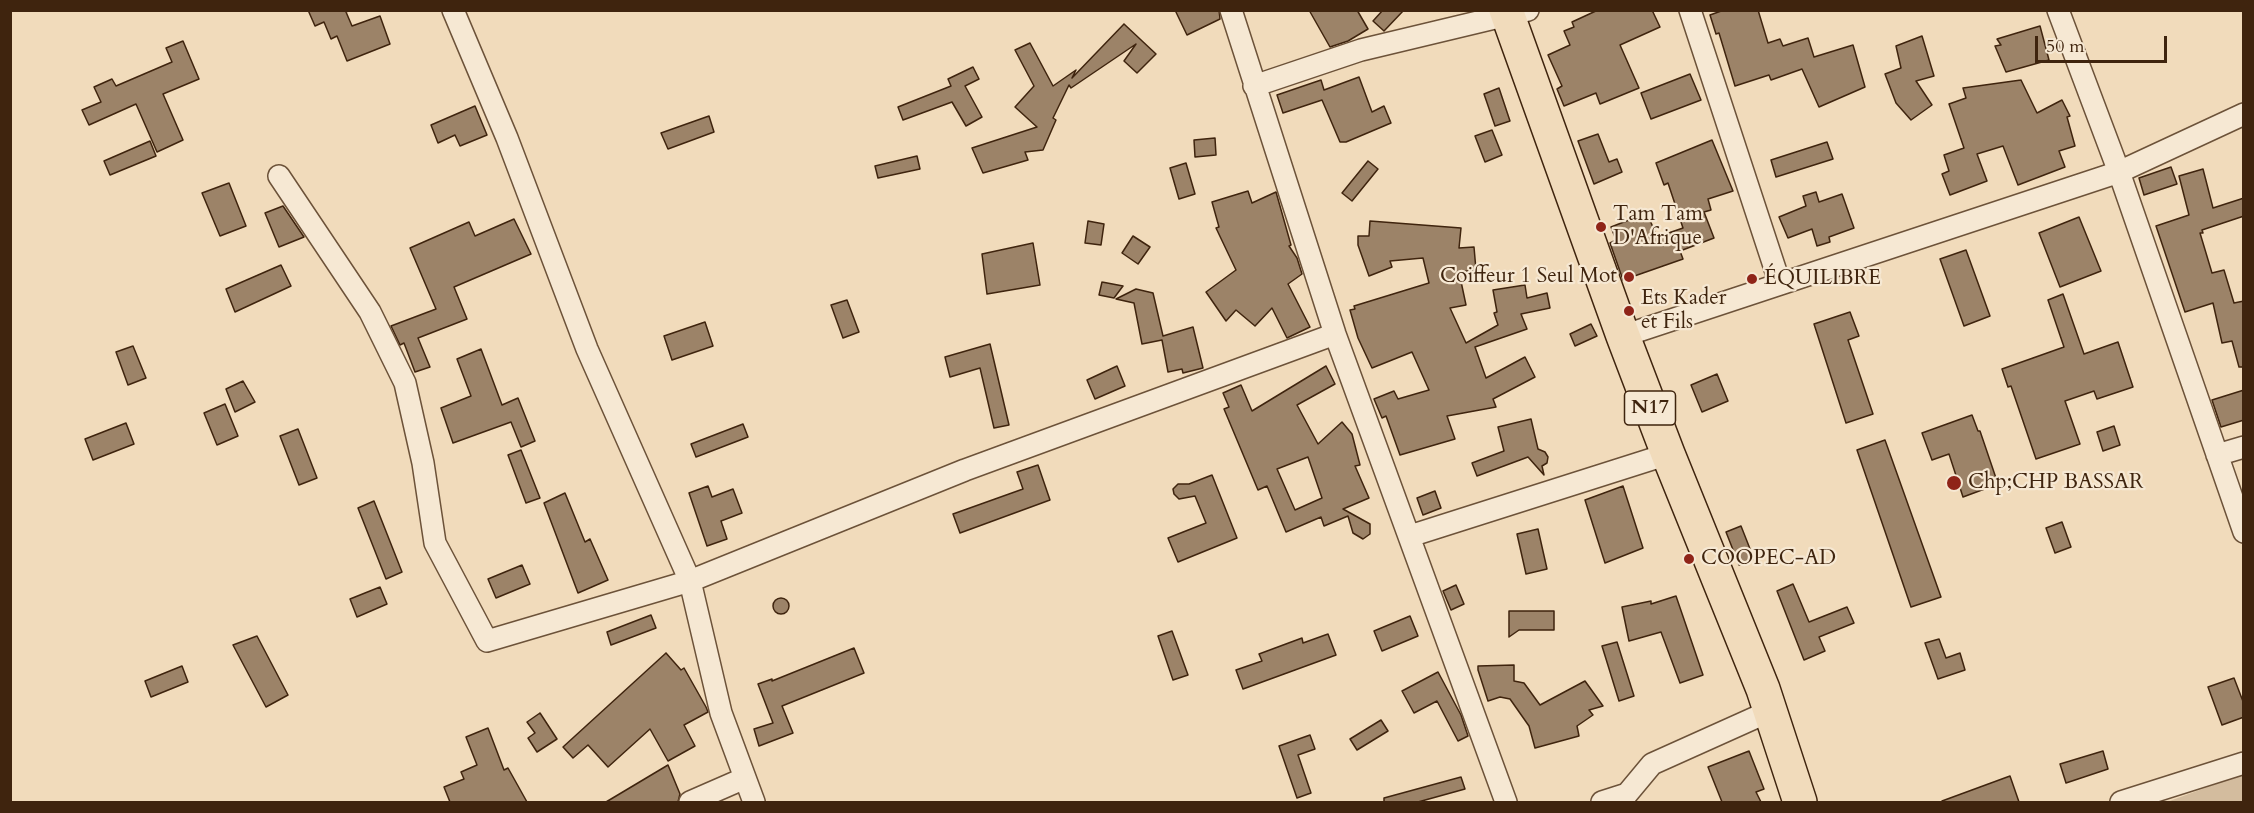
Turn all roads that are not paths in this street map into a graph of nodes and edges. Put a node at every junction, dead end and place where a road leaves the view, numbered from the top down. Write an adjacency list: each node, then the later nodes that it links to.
1 (453, 10): 18 (street)
2 (1230, 10): 6 (street)
3 (1690, 10): 10 (street)
4 (2058, 10): 8 (street)
5 (1514, 12): 6 (street); 12 (main road, N17)
6 (1254, 86): 11 (street)
7 (2244, 114): 8 (street)
8 (2119, 172): 10 (street); 15 (street)
9 (279, 176): 18 (street)
10 (1780, 284): 12 (street)
11 (1335, 334): 17 (street); 18 (street)
12 (1623, 336): 14 (main road, N17)
13 (2244, 447): 15 (street)
14 (1668, 454): 17 (street); 19 (main road, N17)
15 (2217, 456): 16 (street)
16 (2244, 532)
17 (1410, 536): 24 (street)
18 (690, 581): 21 (street)
19 (1770, 711): 25 (street); 26 (main road, N17)
20 (2244, 763): 27 (street)
21 (745, 778): 22 (street); 23 (street)
22 (690, 802)
23 (754, 802)
24 (1506, 802)
25 (1602, 802)
26 (1800, 802)
27 (2121, 802)

